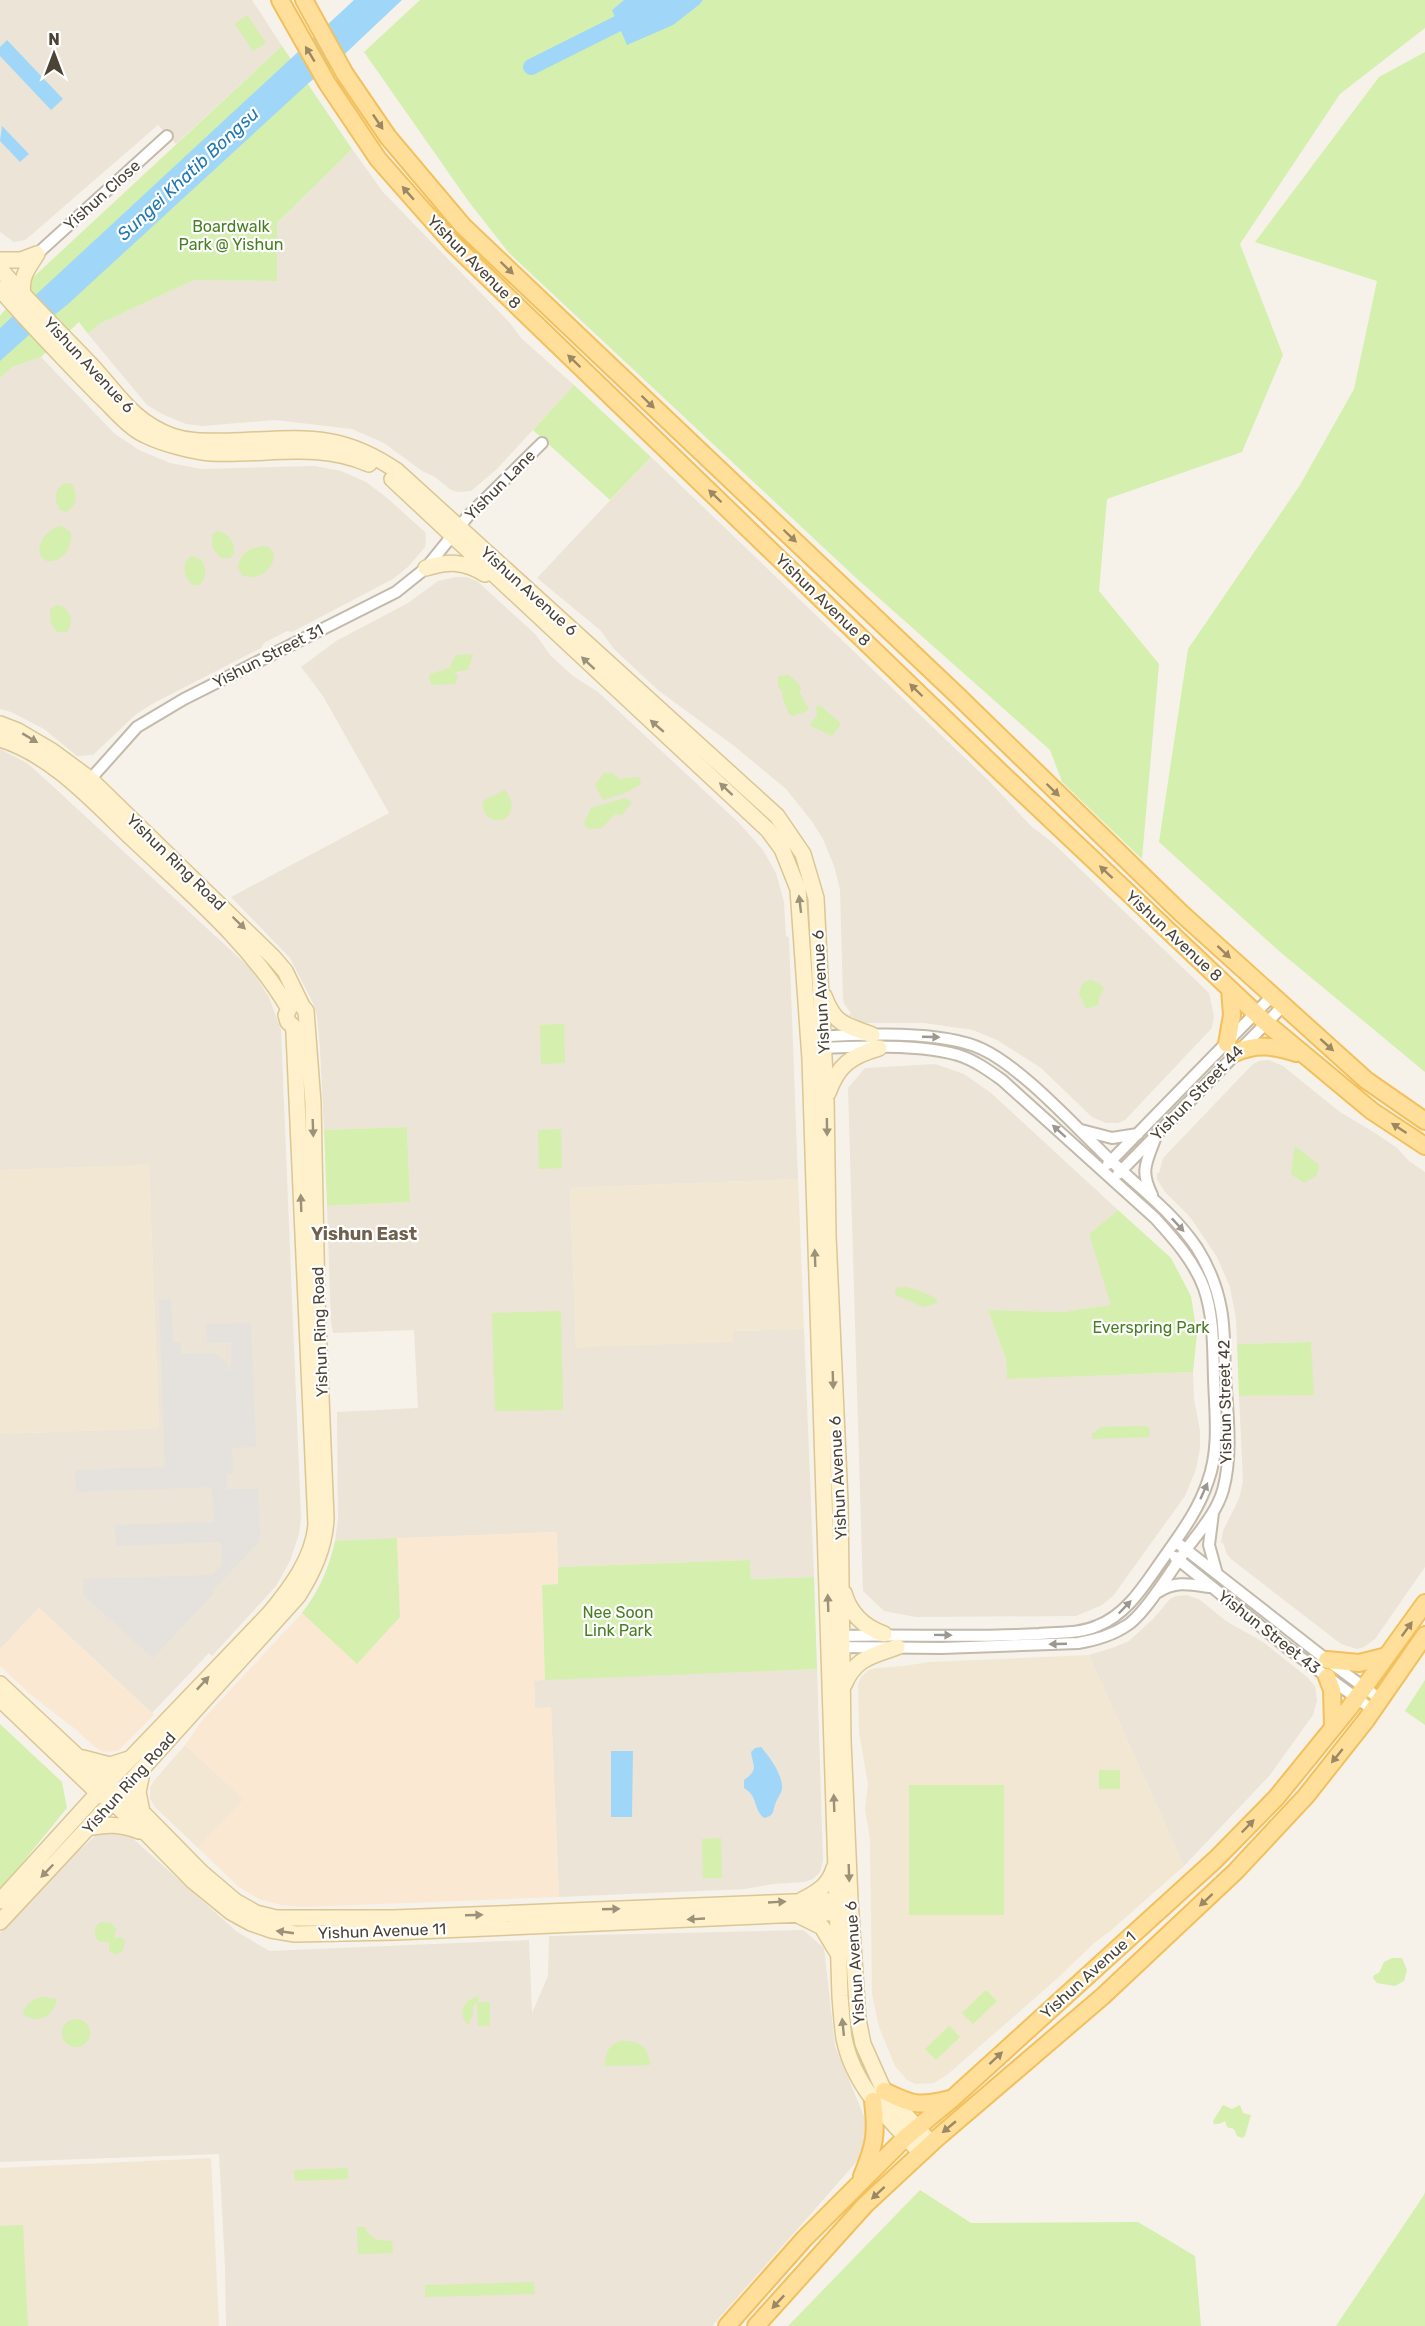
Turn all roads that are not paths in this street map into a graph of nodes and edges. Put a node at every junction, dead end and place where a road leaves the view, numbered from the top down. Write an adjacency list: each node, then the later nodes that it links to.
1 (280, 0): 19 (main road, Yishun Avenue 8, one-way to 1)
2 (304, 0): 20 (main road, Yishun Avenue 8, one-way to 20)
3 (167, 136): 4 (street, Yishun Close)
4 (37, 254): 5 (main road); 8 (main road)
5 (0, 260)
6 (0, 269): 8 (main road, Yishun Avenue 6)
7 (0, 289): 8 (main road, Yishun Avenue 6)
8 (21, 299): 10 (main road, Yishun Avenue 6); 10 (main road, Yishun Avenue 6)
9 (542, 443): 10 (street, Yishun Lane)
10 (455, 531): 11 (street, Yishun Street 31); 12 (main road, Yishun Avenue 6); 13 (main road, Yishun Avenue 6)
11 (426, 568): 12 (main road); 17 (street, Yishun Street 31)
12 (499, 580): 13 (main road, Yishun Avenue 6, one-way to 12)
13 (624, 686): 18 (main road, Yishun Avenue 6); 23 (main road, Yishun Avenue 6, one-way to 13)
14 (0, 724): 16 (main road, Yishun Ring Road, one-way to 16)
15 (0, 739): 16 (main road, Yishun Ring Road)
16 (48, 757): 17 (main road, Yishun Ring Road)
17 (85, 784): 62 (main road, Yishun Ring Road)
18 (820, 988): 22 (main road); 23 (main road, Yishun Avenue 6)
19 (1230, 989): 21 (main road, Yishun Avenue 8); 24 (main road)
20 (1277, 1001): 21 (street, Yishun Street 44); 27 (main road, Yishun Avenue 8, one-way to 27)
21 (1260, 1017): 24 (street, Yishun Street 44); 25 (main road, Yishun Avenue 8)
22 (875, 1041): 23 (street, Yishun Street 42); 26 (main road); 28 (street, Yishun Street 42, one-way to 28); 34 (street, Yishun Street 42, one-way to 22)
23 (816, 1042): 26 (main road, Yishun Avenue 6); 39 (main road, Yishun Avenue 6, one-way to 23)
24 (1231, 1048): 25 (main road); 29 (street, Yishun Street 44); 30 (street, Yishun Street 44)
25 (1306, 1056): 31 (main road, Yishun Avenue 8, one-way to 25)
26 (826, 1097): 37 (main road, Yishun Avenue 6, one-way to 37)
27 (1425, 1121)
28 (1078, 1128): 30 (street); 32 (street, Yishun Street 42)
29 (1158, 1133): 33 (street, Yishun Street 44); 36 (street)
30 (1138, 1134): 32 (street, Yishun Street 44)
31 (1425, 1146)
32 (1112, 1161): 33 (street, Yishun Street 42); 34 (street, Yishun Street 44)
33 (1121, 1170): 35 (street, Yishun Street 44); 36 (street, Yishun Street 42)
34 (1102, 1171): 35 (street, Yishun Street 42)
35 (1111, 1180): 40 (street, Yishun Street 42, one-way to 35)
36 (1153, 1198): 38 (street, Yishun Street 42, one-way to 38)
37 (840, 1502): 39 (main road); 45 (main road, Yishun Avenue 6)
38 (1213, 1512): 41 (street, Yishun Street 42); 44 (street)
39 (826, 1535): 51 (main road, Yishun Avenue 6, one-way to 39)
40 (1175, 1541): 41 (street, Yishun Street 43); 42 (street, Yishun Street 42)
41 (1186, 1549): 43 (street, Yishun Street 42); 44 (street, Yishun Street 43)
42 (1168, 1551): 43 (street, Yishun Street 43); 49 (street, Yishun Street 42, one-way to 42)
43 (1179, 1560): 46 (street, Yishun Street 43); 47 (street, Yishun Street 42)
44 (1217, 1574): 54 (street, Yishun Street 43)
45 (841, 1582): 49 (main road); 51 (main road, Yishun Avenue 6)
46 (1212, 1587): 47 (street); 54 (street, Yishun Street 43)
47 (1155, 1594): 52 (street, Yishun Street 42, one-way to 52)
48 (1425, 1603): 53 (main road, Yishun Avenue 1, one-way to 48)
49 (884, 1634): 51 (street, Yishun Street 42)
50 (1425, 1635): 59 (main road, Yishun Avenue 1)
51 (836, 1642): 52 (street, Yishun Street 42); 56 (main road, Yishun Avenue 6); 70 (main road, Yishun Avenue 6, one-way to 51)
52 (897, 1647): 56 (main road)
53 (1387, 1656): 54 (main road); 57 (main road, Yishun Avenue 1)
54 (1327, 1669): 57 (street, Yishun Street 43); 57 (street, Yishun Street 43); 60 (main road)
55 (0, 1684): 61 (main road, Yishun Avenue 11)
56 (843, 1689): 72 (main road, Yishun Avenue 6, one-way to 72)
57 (1360, 1693): 59 (street, Yishun Street 43); 60 (main road, Yishun Avenue 1)
58 (0, 1699): 61 (main road, Yishun Avenue 11)
59 (1376, 1704): 80 (main road, Yishun Avenue 1, one-way to 80)
60 (1333, 1727): 78 (main road, Yishun Avenue 1, one-way to 60)
61 (62, 1749): 63 (main road, Yishun Avenue 11)
62 (138, 1762): 63 (main road); 64 (main road, Yishun Ring Road); 65 (main road, Yishun Ring Road); 66 (main road)
63 (76, 1764): 64 (main road, Yishun Avenue 11); 67 (main road)
64 (103, 1787): 65 (main road, Yishun Avenue 11); 67 (main road, Yishun Ring Road)
65 (116, 1798): 66 (main road, Yishun Avenue 11); 68 (main road, Yishun Ring Road); 69 (main road, Yishun Avenue 11)
66 (142, 1812): 74 (main road, Yishun Avenue 11, one-way to 74)
67 (77, 1815): 71 (main road, Yishun Ring Road)
68 (88, 1828): 69 (main road); 75 (main road, Yishun Ring Road, one-way to 75)
69 (147, 1834): 74 (main road, Yishun Avenue 11, one-way to 69)
70 (836, 1862): 72 (main road, Yishun Avenue 6); 73 (main road)
71 (0, 1901)
72 (844, 1906): 73 (main road, Yishun Avenue 11); 76 (main road, Yishun Avenue 6); 77 (main road, Yishun Avenue 6)
73 (798, 1907): 74 (main road, Yishun Avenue 11); 76 (main road)
74 (754, 1909)
75 (0, 1922)
76 (839, 1955): 77 (main road, Yishun Avenue 6, one-way to 76)
77 (878, 2096): 78 (main road); 79 (main road, Yishun Avenue 6); 81 (main road)
78 (953, 2098): 79 (main road, Yishun Avenue 1)
79 (911, 2133): 80 (main road, Yishun Avenue 6); 81 (main road, Yishun Avenue 1)
80 (926, 2148): 82 (main road, Yishun Avenue 1, one-way to 82)
81 (860, 2183): 83 (main road, Yishun Avenue 1)
82 (800, 2278): 83 (main road); 85 (main road, Yishun Avenue 1, one-way to 85)
83 (769, 2279): 84 (main road, Yishun Avenue 1)
84 (727, 2326)
85 (756, 2326)

